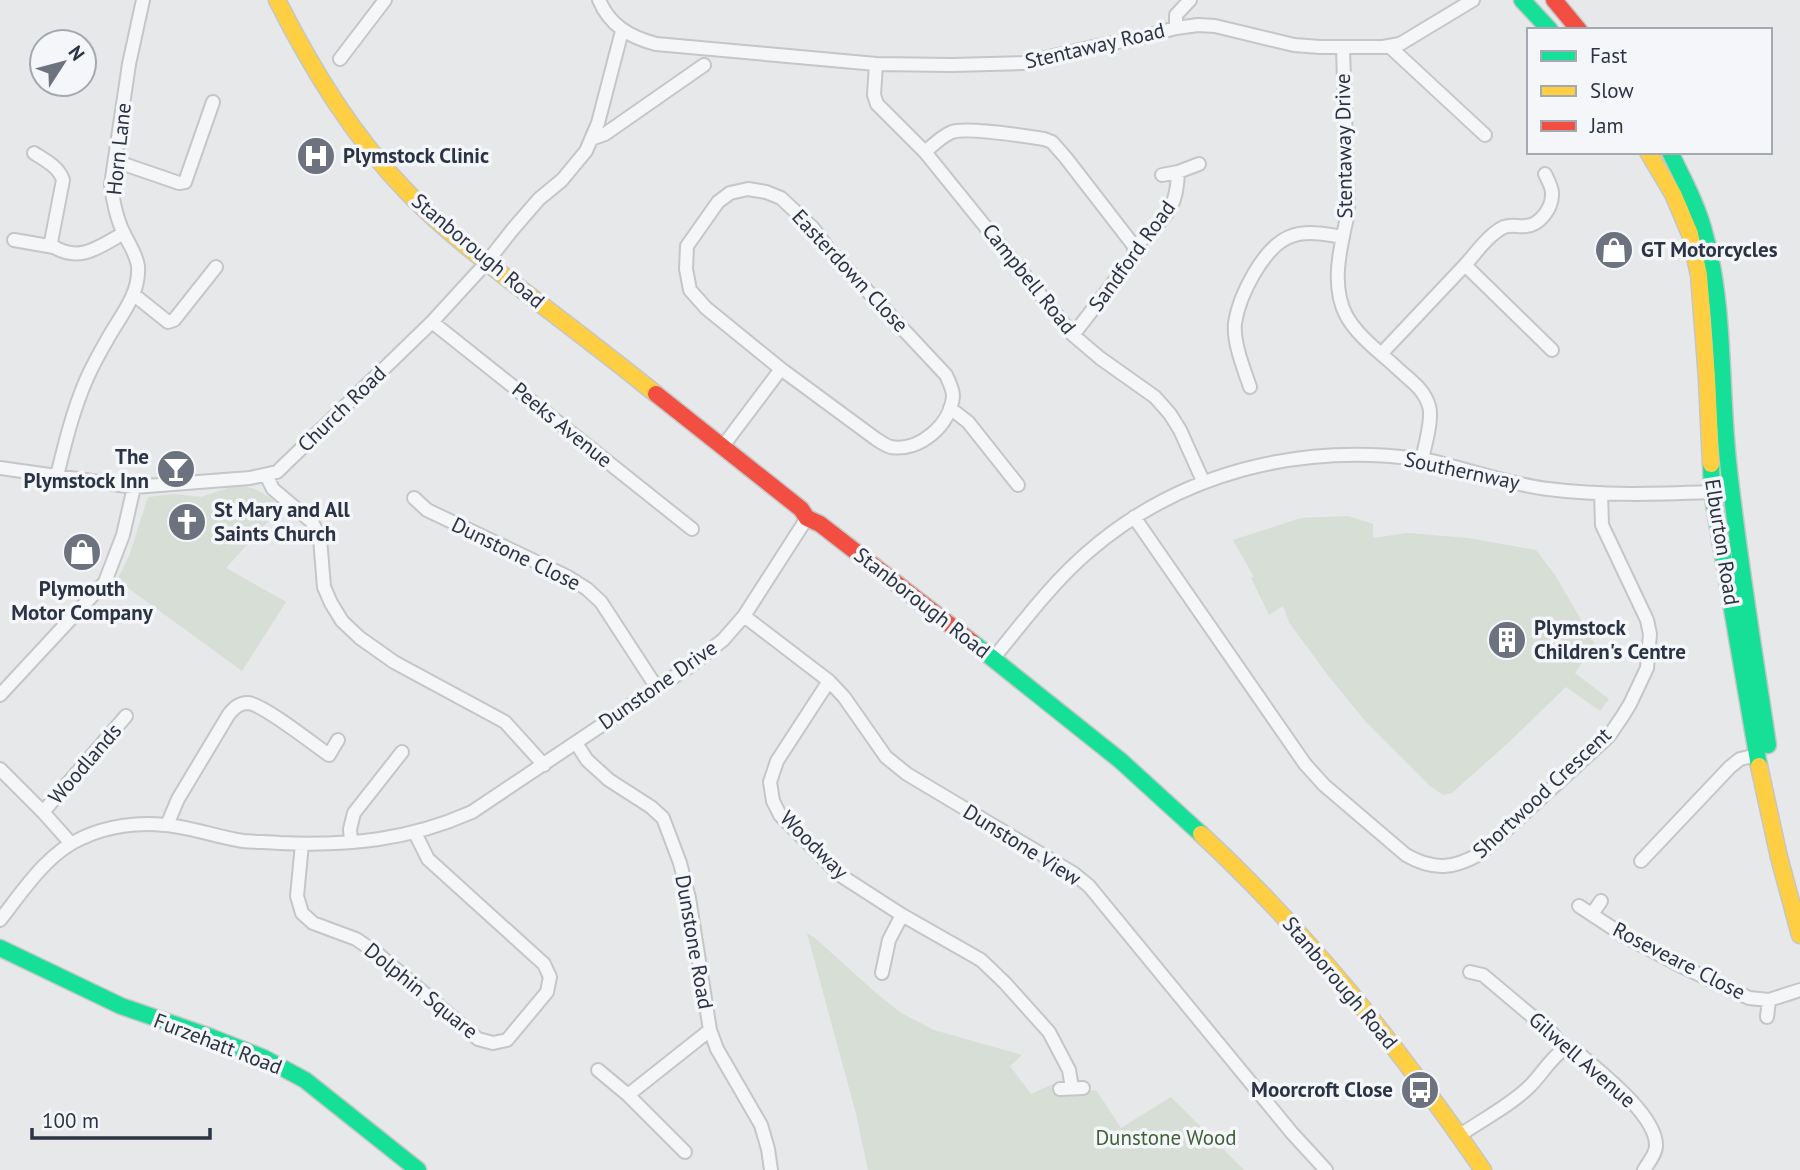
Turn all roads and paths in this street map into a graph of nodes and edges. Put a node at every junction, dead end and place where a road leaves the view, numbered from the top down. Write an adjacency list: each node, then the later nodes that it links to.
1 (143, 0): 25 (street, Horn Lane)
2 (277, 0): 35 (street, Stanborough Road)
3 (386, 0): 15 (street)
4 (599, 0): 12 (street)
5 (1190, 0): 9 (street)
6 (1473, 0): 13 (street, Stentaway Road)
7 (1522, 0): 10 (street)
8 (1554, 0): 11 (street)
9 (1176, 28): 14 (street, Stentaway Road); 16 (street, Stentaway Road)
10 (1548, 28)
11 (1577, 28)
12 (622, 31): 16 (street, Stentaway Road); 20 (street, Church Road)
13 (1390, 46): 14 (street, Stentaway Road); 19 (street)
14 (1343, 48): 31 (street, Stentaway Drive)
15 (340, 59)
16 (876, 64): 21 (street, Campbell Road)
17 (704, 65): 20 (street, Church Road)
18 (213, 102): 25 (street)
19 (1485, 135)
20 (591, 139): 35 (street, Church Road)
21 (925, 152): 33 (street); 40 (street, Campbell Road)
22 (34, 153): 34 (street)
23 (1649, 154): 55 (street, Elburton Road)
24 (1671, 154): 47 (street, Elburton Road)
25 (115, 161): 30 (street, Horn Lane)
26 (1199, 164): 27 (street, Sandford Road)
27 (1178, 172): 29 (street, Sandford Road); 33 (street, Sandford Road)
28 (1545, 174): 36 (street)
29 (1162, 175)
30 (124, 233): 34 (street); 38 (street, Horn Lane)
31 (1343, 237): 42 (street, Stentaway Drive); 44 (street)
32 (14, 240): 34 (street)
33 (1134, 246): 40 (street, Sandford Road)
34 (54, 247)
35 (487, 262): 39 (street, Church Road); 46 (street, Stanborough Road)
36 (1465, 265): 41 (street); 42 (street)
37 (216, 267): 38 (street)
38 (133, 294): 51 (street, Horn Lane)
39 (432, 322): 50 (street, Church Road); 60 (street, Peeks Avenue)
40 (1073, 335): 52 (street, Campbell Road)
41 (1552, 350)
42 (1381, 354): 48 (street, Stentaway Drive)
43 (781, 369): 45 (street, Easterdown Close); 45 (street, Easterdown Close); 46 (street)
44 (1250, 387)
45 (950, 408): 53 (street)
46 (723, 446): 59 (street, Stanborough Road)
47 (1727, 458): 55 (street); 80 (street, Elburton Road)
48 (1422, 459): 52 (street, Southernway); 56 (street, Southernway)
49 (0, 468): 51 (street, Church Road)
50 (266, 475): 54 (street, Church Road); 71 (street)
51 (57, 476): 54 (street, Church Road)
52 (1203, 481): 58 (street, Southernway)
53 (1018, 485)
54 (134, 487): 65 (street)
55 (1712, 492): 56 (street, Southernway); 70 (street, Elburton Road)
56 (1601, 493): 58 (street, Shortwood Crescent)
57 (414, 498): 64 (street, Dunstone Close)
58 (1135, 517): 62 (street, Southernway)
59 (807, 518): 61 (street, Dunstone Drive); 62 (street, Stanborough Road)
60 (692, 529)
61 (744, 616): 63 (street, Dunstone View); 64 (street, Dunstone Drive)
62 (993, 659): 98 (street, Stanborough Road)
63 (829, 681): 84 (street, Woodway); 102 (street, Dunstone View)
64 (657, 688): 68 (street, Dunstone Drive)
65 (0, 695)
66 (126, 716): 73 (street, Woodlands)
67 (338, 740): 74 (street)
68 (576, 743): 71 (street, Dunstone Drive); 93 (street, Dunstone Road)
69 (402, 752): 76 (street)
70 (1757, 755): 79 (street); 86 (street, Elburton Road)
71 (544, 765): 75 (street, Dunstone Drive)
72 (0, 769): 73 (street)
73 (43, 812): 78 (street)
74 (167, 825): 77 (street, Dunstone Drive); 78 (street, Dunstone Drive)
75 (415, 833): 76 (street, Dunstone Drive); 77 (street, Dolphin Square)
76 (351, 841): 77 (street, Dunstone Drive)
77 (302, 844)
78 (69, 845): 85 (street)
79 (1641, 861)
80 (1800, 890)
81 (1601, 901): 83 (street, Roseveare Close)
82 (1579, 906): 83 (street, Roseveare Close)
83 (1592, 914): 91 (street, Roseveare Close)
84 (902, 915): 89 (street); 96 (street, Woodway)
85 (0, 920)
86 (1800, 935)
87 (0, 948): 100 (street, Furzehatt Road)
88 (1470, 972): 94 (street, Gilwell Avenue)
89 (882, 973)
90 (1800, 990): 91 (street, Roseveare Close)
91 (1769, 1000): 92 (street, Roseveare Close)
92 (1767, 1017)
93 (710, 1030): 97 (street); 101 (street, Dunstone Road)
94 (1564, 1049): 98 (street); 104 (street, Gilwell Avenue)
95 (598, 1070): 97 (street)
96 (1071, 1088)
97 (628, 1095): 99 (street)
98 (1460, 1135): 103 (street, Stanborough Road)
99 (685, 1152)
100 (418, 1170)
101 (771, 1170)
102 (1326, 1170)
103 (1483, 1170)
104 (1644, 1170)

